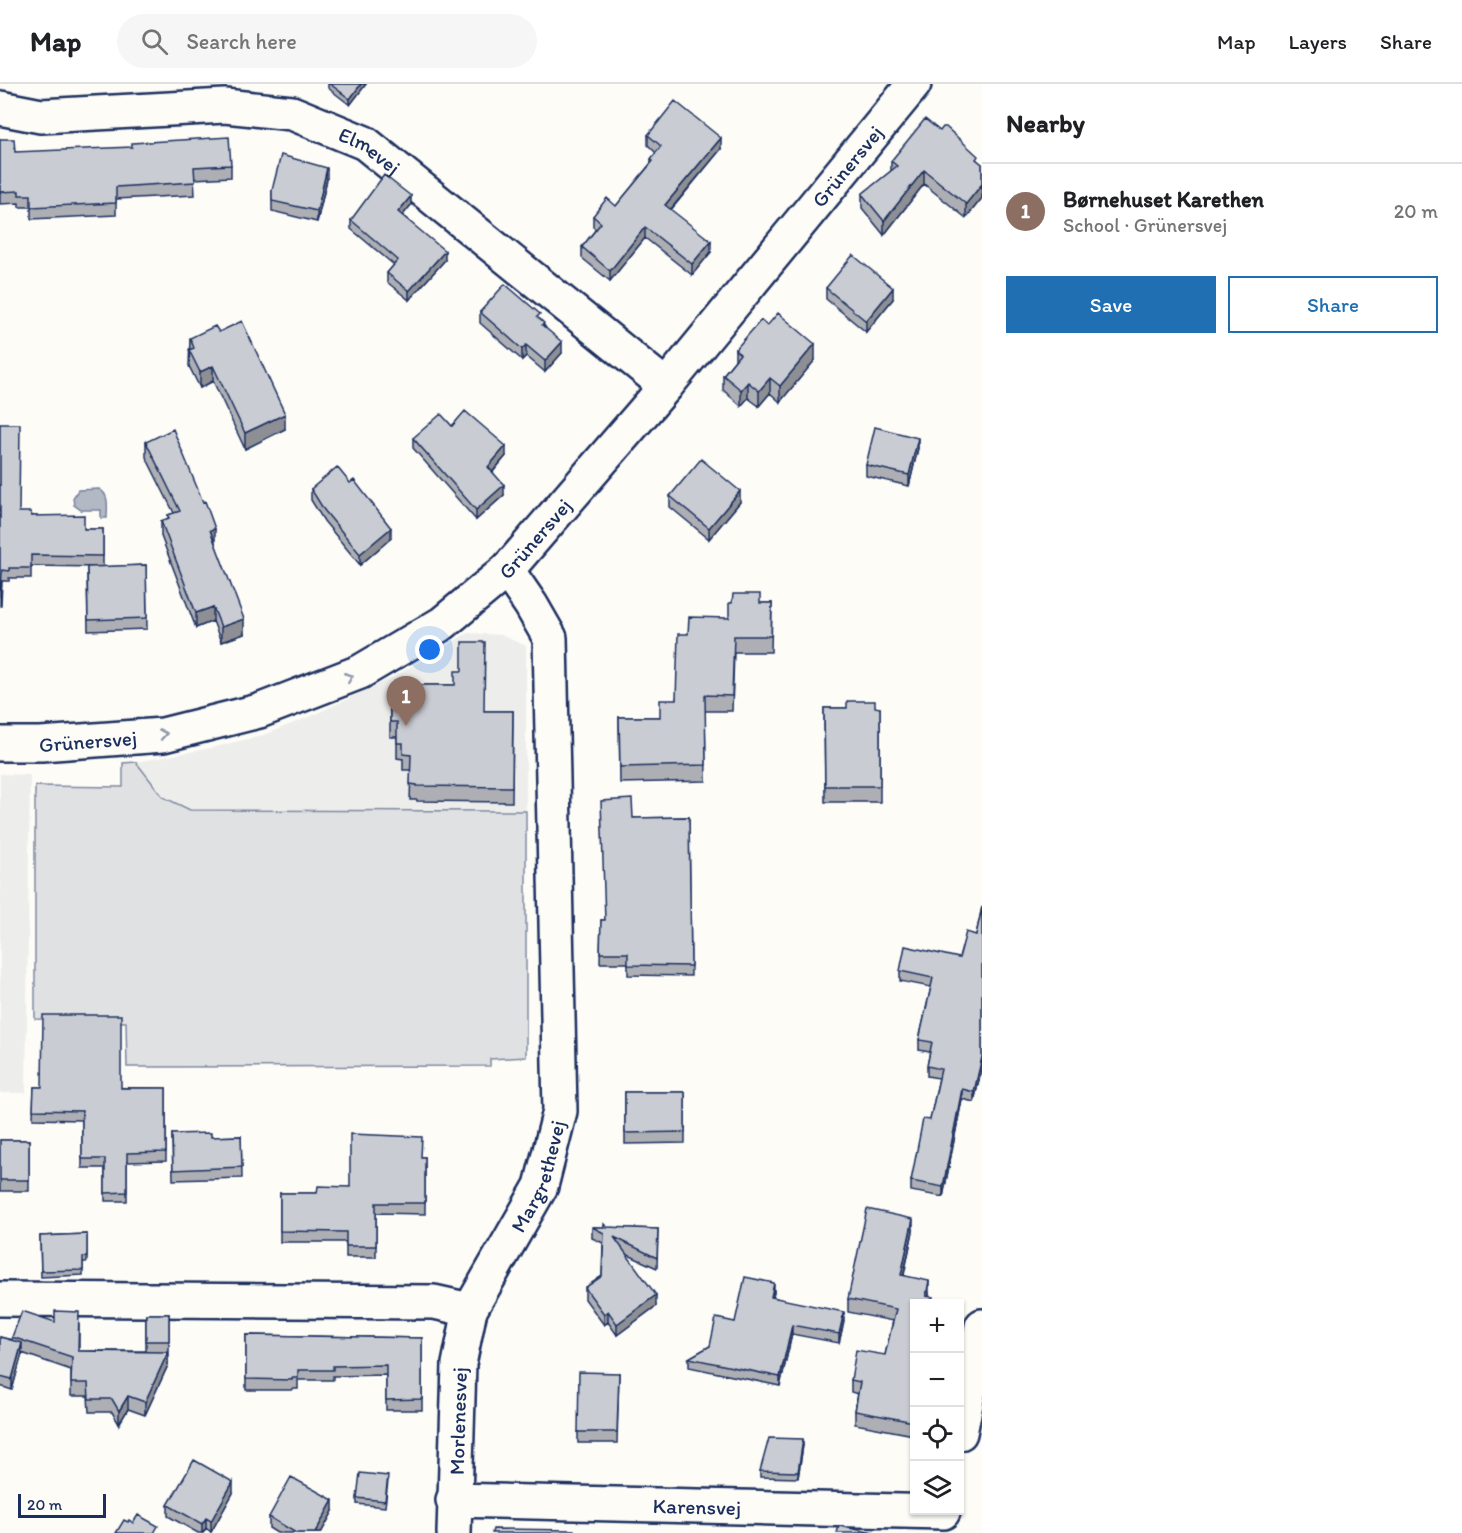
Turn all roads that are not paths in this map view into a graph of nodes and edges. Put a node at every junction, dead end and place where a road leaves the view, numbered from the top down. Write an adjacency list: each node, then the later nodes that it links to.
1 (914, 84): 3 (street, Grünersvej)
2 (0, 108): 3 (street, Elmevej)
3 (666, 386): 4 (street, Grünersvej)
4 (507, 570): 5 (street, Grünersvej, one-way to 4); 7 (street, Margrethevej)
5 (0, 744)
6 (0, 1299): 7 (street)
7 (470, 1310): 10 (street, Morlenesvej)
8 (982, 1326): 9 (street)
9 (964, 1413)
10 (453, 1500): 11 (street, Karensvej); 12 (street, Morlenesvej)
11 (941, 1519)
12 (454, 1533)

